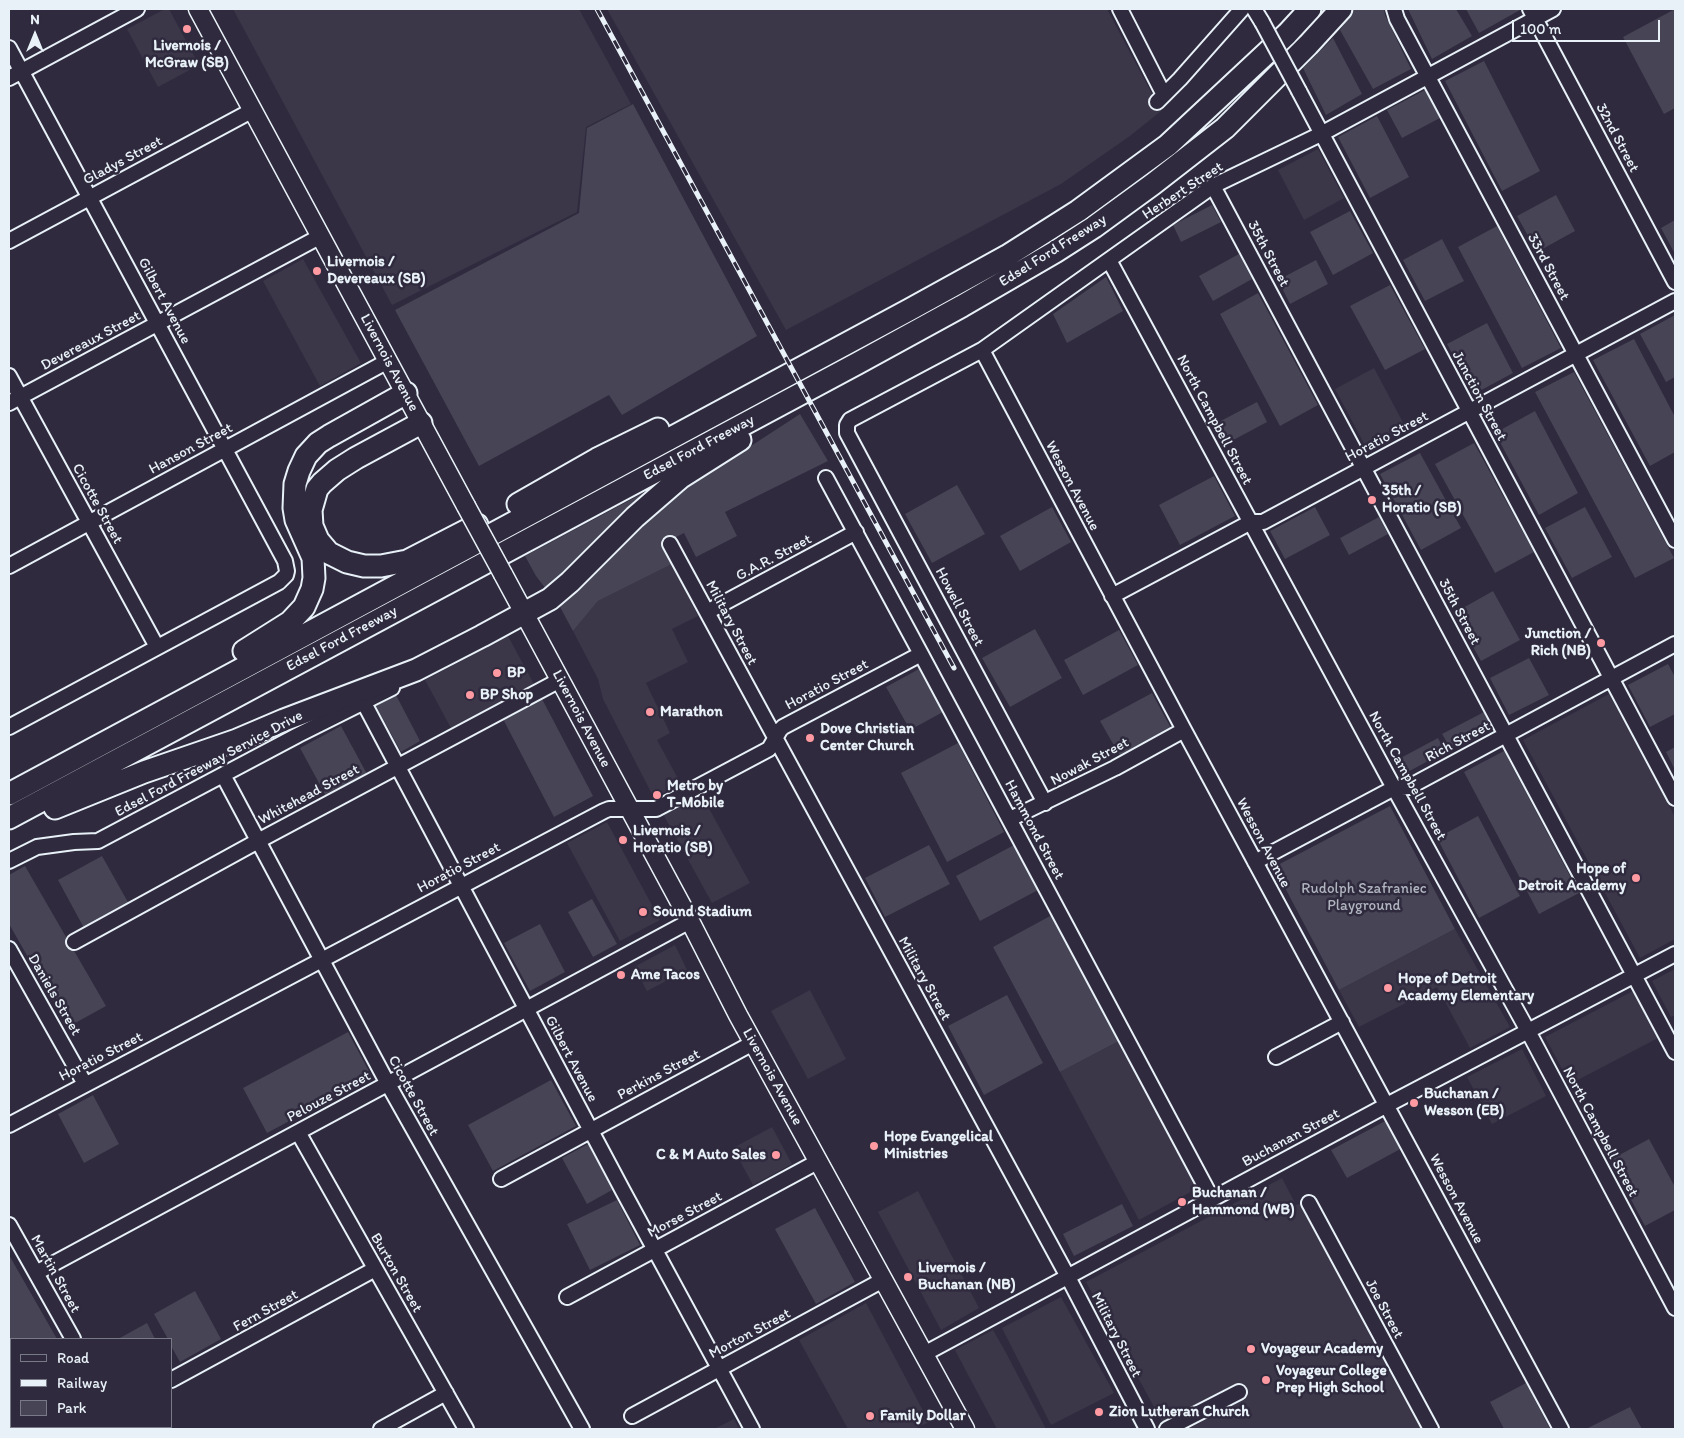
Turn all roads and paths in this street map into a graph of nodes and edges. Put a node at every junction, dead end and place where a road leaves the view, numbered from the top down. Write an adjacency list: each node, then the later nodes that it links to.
1 (137, 9): 12 (street)
2 (198, 9): 15 (main road, Livernois Avenue)
3 (1120, 9): 4 (street)
4 (1242, 9)
5 (1254, 9): 16 (street, Junction Street, bridge)
6 (1310, 9): 27 (highway, Edsel Ford Freeway)
7 (1341, 9): 29 (highway, Edsel Ford Freeway)
8 (1394, 9): 13 (street, 33rd Street)
9 (1553, 9): 10 (street, Herbert Street)
10 (1532, 14): 13 (street, Herbert Street); 22 (street, 32nd Street)
11 (9, 48): 12 (street, Gilbert Avenue)
12 (21, 71): 14 (street); 18 (street, Gilbert Avenue)
13 (1428, 76): 16 (street, Herbert Street); 26 (street, 33rd Street)
14 (9, 78)
15 (253, 110): 18 (street, Gladys Street); 19 (main road, Livernois Avenue)
16 (1321, 134): 17 (street, Herbert Street); 33 (street, Junction Street)
17 (1214, 186): 21 (street, Herbert Street); 37 (street, 35th Street)
18 (90, 197): 20 (street, Gladys Street); 24 (street, Gilbert Avenue)
19 (320, 236): 24 (street, Devereaux Street); 28 (main road, Livernois Avenue)
20 (9, 241)
21 (1109, 260): 25 (street, Herbert Street); 39 (street, North Campbell Street)
22 (1675, 282)
23 (1675, 301): 26 (street, Horatio Street)
24 (157, 323): 32 (street, Devereaux Street); 36 (street, Gilbert Avenue)
25 (982, 350): 35 (street, Herbert Street); 45 (street, Wesson Avenue)
26 (1576, 354): 33 (street, Horatio Street); 42 (street, 33rd Street)
27 (816, 360): 34 (highway); 61 (highway, Edsel Ford Freeway)
28 (388, 361): 31 (main road, Livernois Avenue); 36 (street, Hanson Street)
29 (858, 363): 46 (highway); 67 (highway, Edsel Ford Freeway)
30 (9, 376): 32 (street, Cicotte Street)
31 (406, 393): 34 (main road, Livernois Avenue); 61 (highway)
32 (15, 400): 40 (street, Cicotte Street)
33 (1469, 412): 37 (street, Horatio Street); 52 (street, Junction Street)
34 (421, 423): 46 (main road, Livernois Avenue, bridge)
35 (847, 425): 65 (street, Howell Street)
36 (226, 449): 40 (street, Hanson Street); 49 (street, Gilbert Avenue)
37 (1364, 468): 39 (street, Horatio Street); 57 (street, 35th Street)
38 (826, 478): 41 (street, Hammond Street)
39 (1251, 522): 45 (street, Horatio Street); 62 (street, North Campbell Street)
40 (89, 523): 44 (street, Hanson Street); 49 (street, Cicotte Street)
41 (856, 532): 47 (street, G.A.R. Street); 50 (street, Hammond Street)
42 (1675, 540)
43 (670, 544): 47 (street, Military Street)
44 (9, 566)
45 (1112, 596): 56 (street, Wesson Avenue)
46 (522, 609): 51 (highway); 53 (main road, Livernois Avenue)
47 (707, 612): 58 (street, Military Street)
48 (1675, 644): 52 (street, Rich Street)
49 (156, 647): 55 (street)
50 (922, 654): 58 (street, Horatio Street); 68 (street, Hammond Street)
51 (416, 670): 54 (street, Edsel Ford Freeway Service Drive); 69 (highway)
52 (1611, 678): 57 (street, Rich Street); 64 (street, Junction Street)
53 (560, 680): 59 (street, Whitehead Street); 66 (main road, Livernois Avenue)
54 (364, 703): 59 (street, Gilbert Avenue); 60 (street, Edsel Ford Freeway Service Drive)
55 (9, 727)
56 (1184, 730): 65 (street, Nowak Street); 72 (street, Wesson Avenue)
57 (1506, 735): 62 (street, Rich Street); 79 (street, 35th Street)
58 (775, 739): 66 (street, Horatio Street); 100 (street, Military Street)
59 (397, 766): 70 (street, Whitehead Street); 73 (street, Gilbert Avenue)
60 (223, 774): 70 (street, Cicotte Street); 71 (street, Edsel Ford Freeway Service Drive)
61 (39, 776): 63 (highway, Edsel Ford Freeway)
62 (1394, 788): 72 (street, Rich Street); 82 (street, North Campbell Street)
63 (9, 794)
64 (1675, 798)
65 (1045, 803): 68 (street, Nowak Street)
66 (629, 808): 73 (street, Horatio Street); 74 (main road, Livernois Avenue)
67 (9, 818)
68 (1010, 820): 94 (street, Hammond Street)
69 (9, 827)
70 (258, 841): 75 (street, Whitehead Street); 78 (street, Cicotte Street)
71 (9, 861)
72 (1255, 862): 81 (street, Wesson Avenue)
73 (460, 885): 78 (street, Horatio Street); 80 (street, Gilbert Avenue)
74 (690, 921): 80 (street, Pelouze Street); 83 (main road, Livernois Avenue)
75 (74, 942)
76 (9, 949): 86 (street, Daniels Street)
77 (1675, 954): 79 (street, Buchanan Street)
78 (321, 960): 86 (street, Horatio Street); 87 (street, Cicotte Street)
79 (1634, 975): 82 (street, Buchanan Street); 84 (street, 35th Street)
80 (526, 1009): 87 (street, Pelouze Street); 90 (street, Gilbert Avenue)
81 (1342, 1022): 85 (street); 88 (street, Wesson Avenue)
82 (1528, 1031): 88 (street, Buchanan Street); 103 (street, North Campbell Street)
83 (753, 1043): 90 (street, Perkins Street); 92 (main road, Livernois Avenue)
84 (1675, 1052)
85 (1276, 1057)
86 (85, 1084): 89 (street, Horatio Street)
87 (388, 1084): 91 (street, Pelouze Street); 113 (street, Cicotte Street)
88 (1387, 1106): 94 (street, Buchanan Street); 119 (street, Wesson Avenue)
89 (9, 1125)
90 (591, 1130): 93 (street, Perkins Street); 97 (street, Gilbert Avenue)
91 (298, 1132): 98 (street, Burton Street); 99 (street, Pelouze Street)
92 (819, 1161): 97 (street, Morse Street); 101 (main road, Livernois Avenue)
93 (501, 1179)
94 (1212, 1199): 100 (street, Buchanan Street)
95 (1310, 1203): 118 (street, Joe Street)
96 (9, 1225): 99 (street, Martin Street)
97 (654, 1250): 102 (street, Morse Street); 106 (street, Gilbert Avenue)
98 (375, 1269): 107 (street, Fern Street); 109 (street, Burton Street)
99 (36, 1273): 104 (street, Martin Street)
100 (1068, 1277): 105 (street, Buchanan Street); 116 (street, Military Street)
101 (883, 1280): 105 (main road, Livernois Avenue); 106 (street, Morton Street)
102 (567, 1297)
103 (1675, 1308)
104 (72, 1338)
105 (924, 1354): 115 (main road, Livernois Avenue)
106 (719, 1369): 110 (street, Morton Street); 114 (street, Gilbert Avenue)
107 (172, 1379)
108 (1239, 1392): 117 (street)
109 (446, 1394): 111 (street); 112 (street, Burton Street)
110 (632, 1416)
111 (381, 1429)
112 (466, 1429)
113 (582, 1429)
114 (752, 1429)
115 (964, 1429)
116 (1147, 1429)
117 (1167, 1429)
118 (1431, 1429)
119 (1561, 1429)

